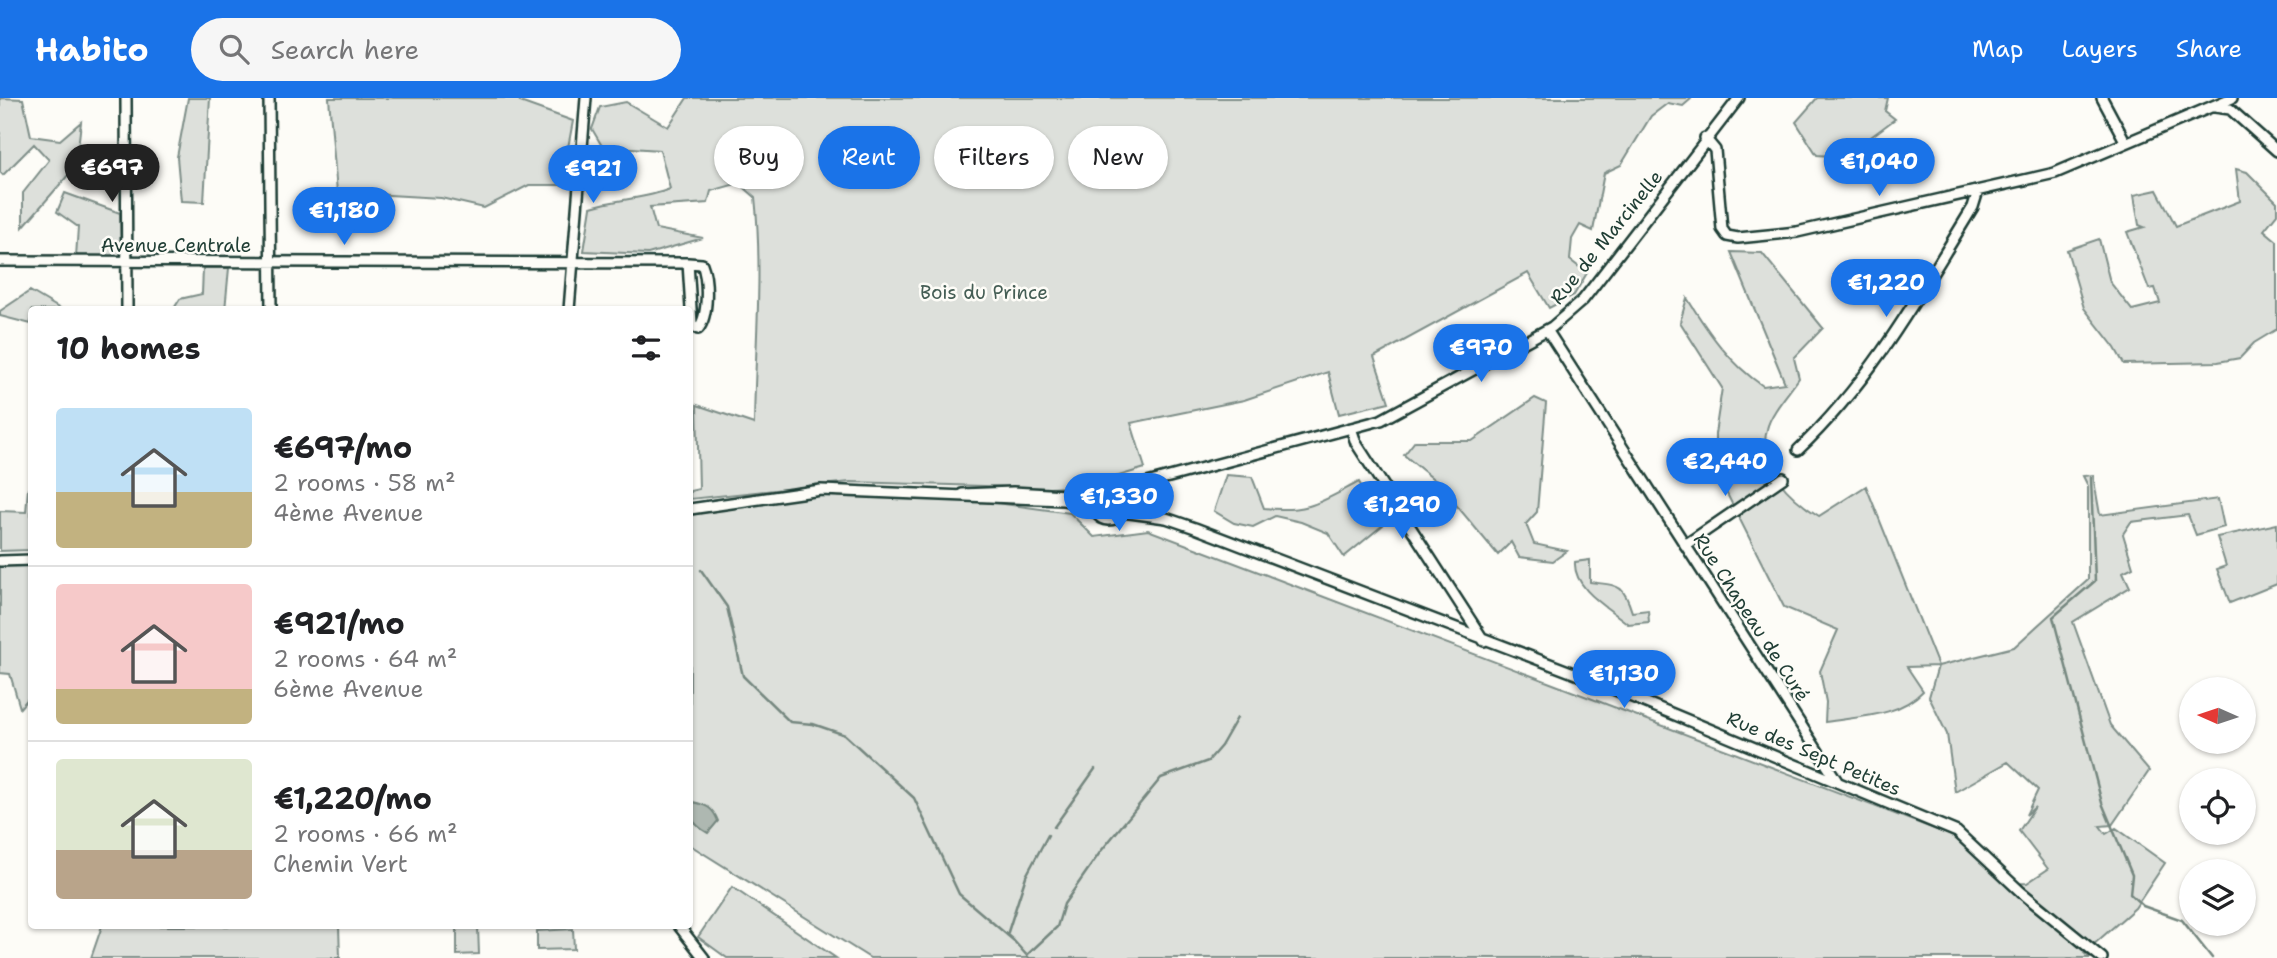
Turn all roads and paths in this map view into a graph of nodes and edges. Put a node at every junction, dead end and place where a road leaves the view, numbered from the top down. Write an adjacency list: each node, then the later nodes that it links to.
1 (126, 98): 14 (street)
2 (269, 98): 16 (street)
3 (586, 98): 13 (street)
4 (1740, 98): 8 (street, Rue de Marcinelle)
5 (2102, 98): 9 (street)
6 (2232, 98): 7 (street)
7 (2214, 107): 9 (street); 10 (street)
8 (1706, 138): 11 (street); 22 (street, Rue de Marcinelle)
9 (2125, 141): 11 (street)
10 (2277, 151)
11 (1978, 191): 24 (street)
12 (0, 261): 14 (street, Avenue Centrale)
13 (574, 261): 15 (street, Avenue Centrale); 16 (street, Avenue Centrale); 19 (street)
14 (127, 262): 16 (street, Avenue Centrale); 17 (street)
15 (688, 262): 20 (street); 21 (street)
16 (271, 263): 18 (street)
17 (127, 306)
18 (271, 306)
19 (569, 306)
20 (691, 306)
21 (693, 325)
22 (1547, 330): 23 (street, Rue de Marcinelle); 32 (street, Rue Chapeau de Curé)
23 (1351, 428): 28 (street, Rue de Marcinelle); 35 (street)
24 (1798, 450)
25 (1783, 478): 32 (street)
26 (962, 494): 27 (street); 29 (street); 30 (street)
27 (1096, 495): 28 (street); 30 (street)
28 (1122, 497): 31 (street)
29 (693, 508)
30 (1093, 508): 31 (street)
31 (1122, 512): 35 (street, Rue des Sept Petites)
32 (1685, 545): 36 (street, Rue Chapeau de Curé)
33 (0, 561): 34 (street)
34 (28, 561)
35 (1484, 641): 36 (street, Rue des Sept Petites)
36 (1837, 781): 39 (street, Rue des Sept Petites)
37 (681, 929): 38 (street)
38 (704, 958)
39 (2102, 958)

